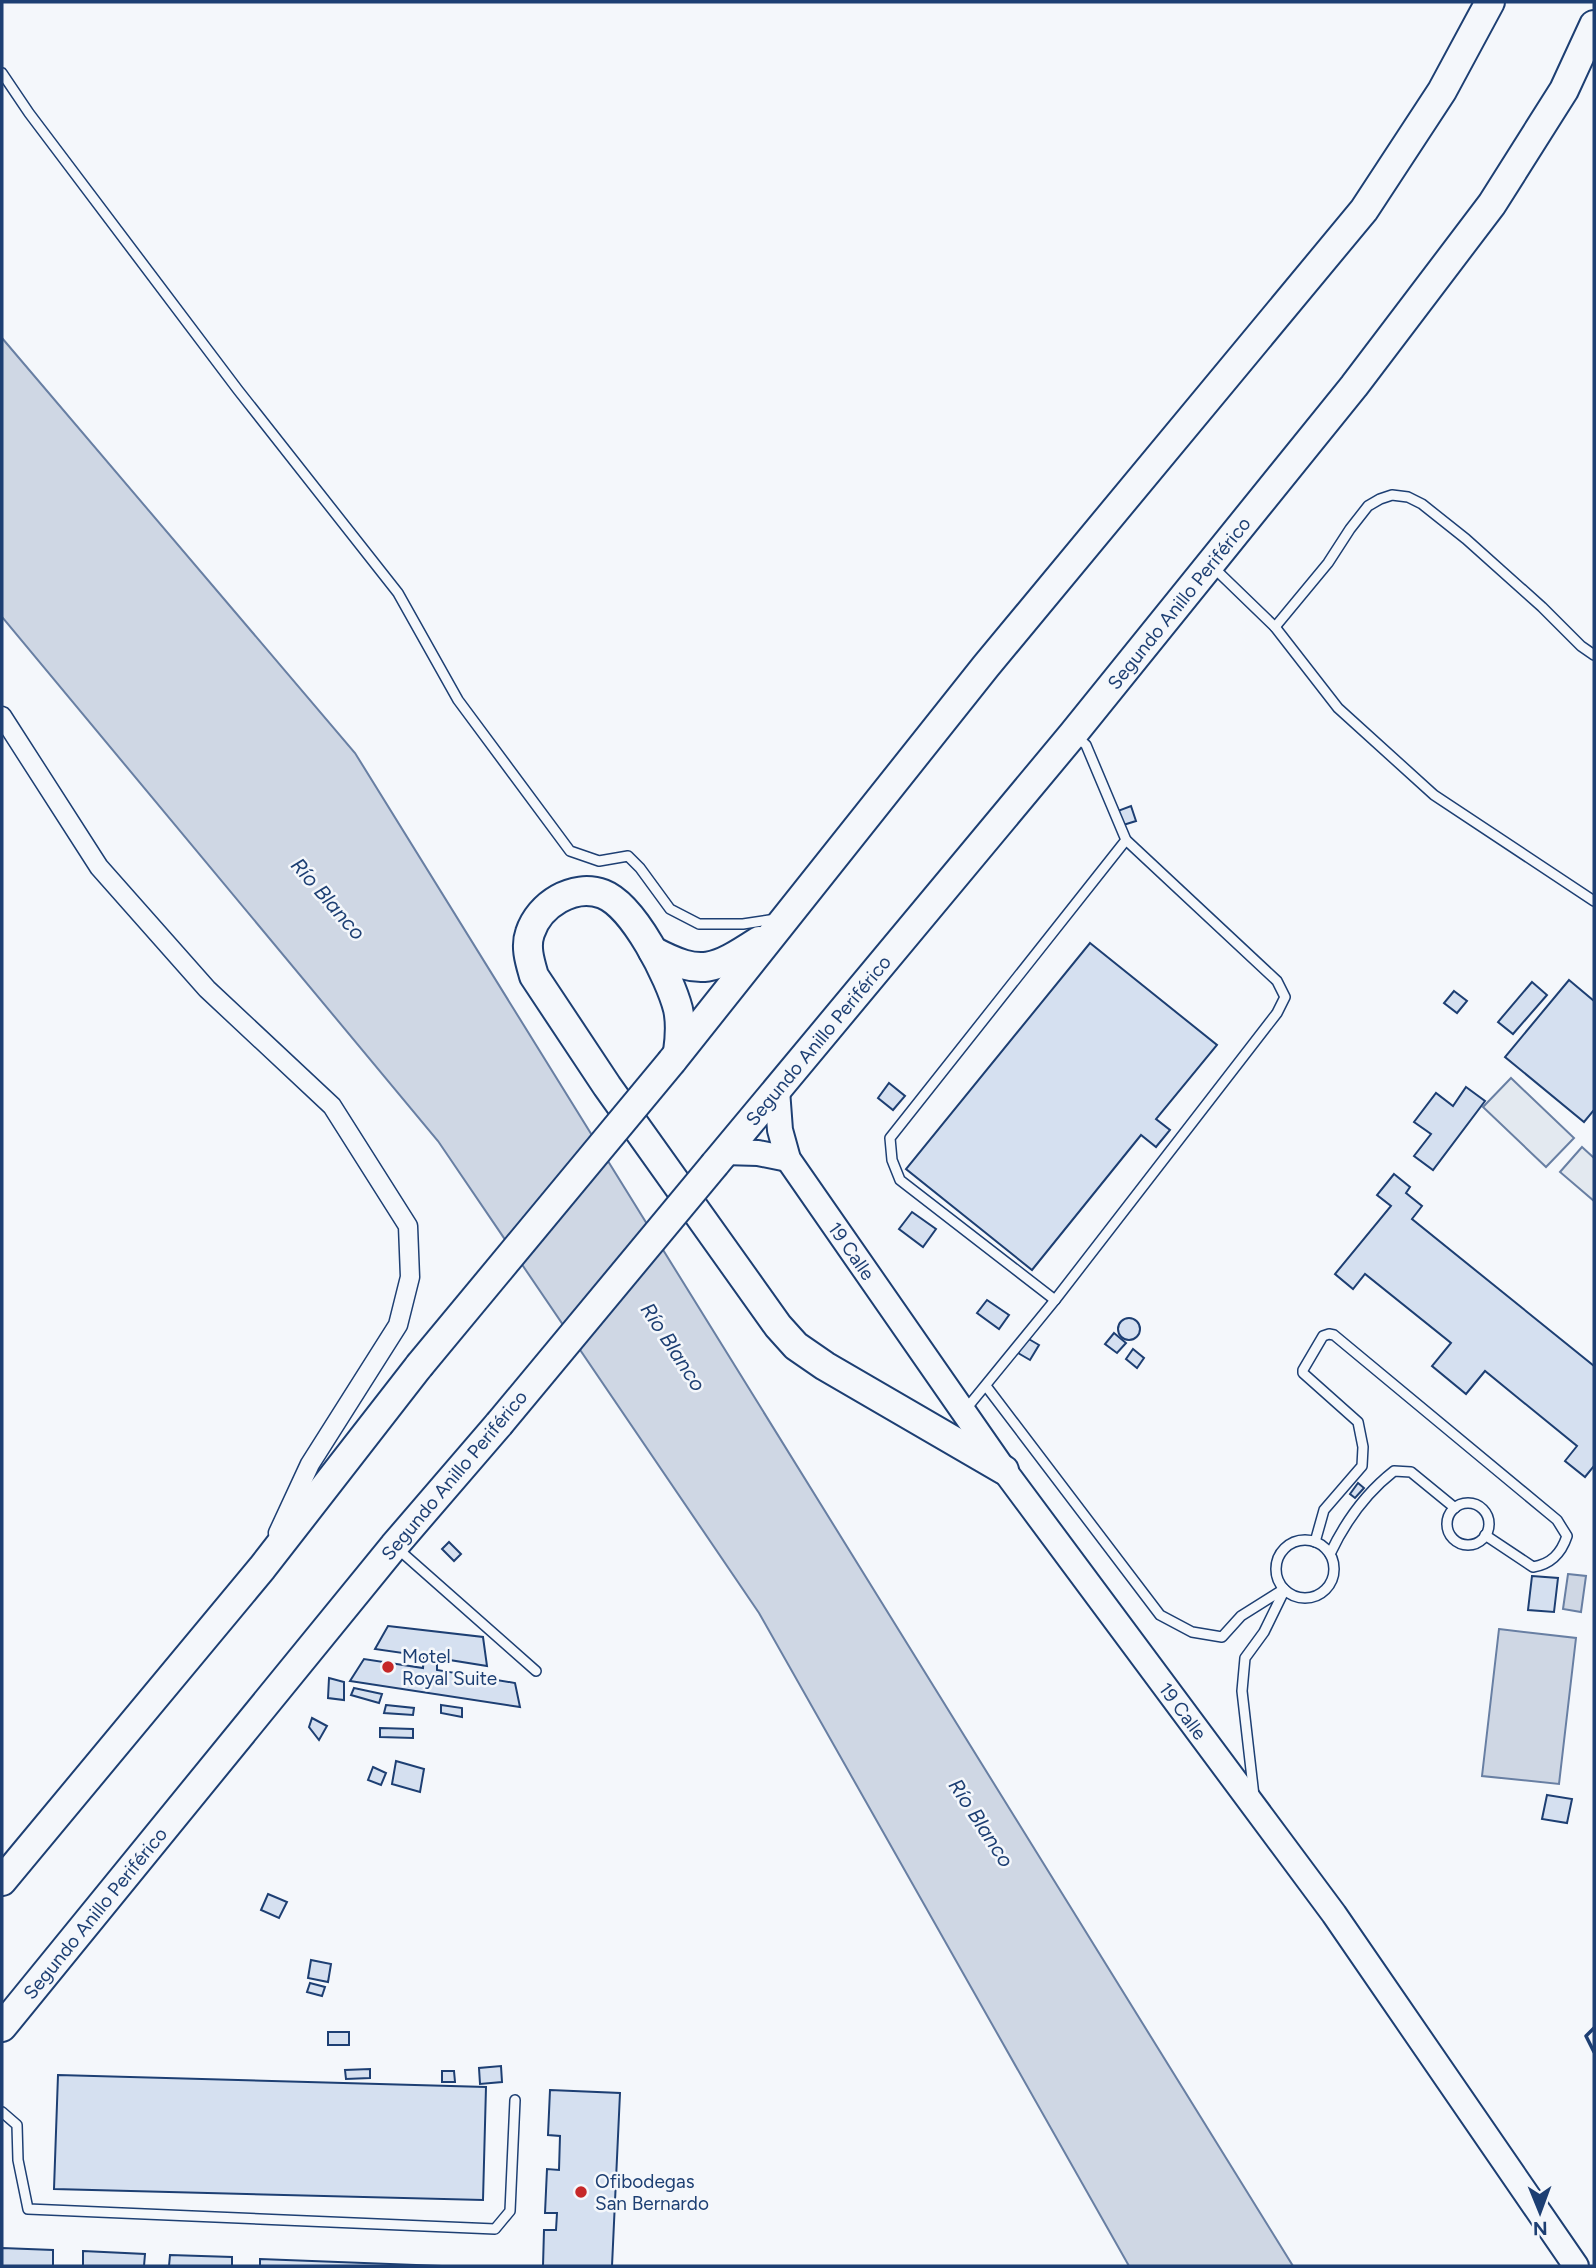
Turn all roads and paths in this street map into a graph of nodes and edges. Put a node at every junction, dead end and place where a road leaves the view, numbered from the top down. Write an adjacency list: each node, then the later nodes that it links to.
1 (1490, 2): 11 (main road)
2 (1594, 25): 4 (main road, Segundo Anillo Periférico)
3 (2, 73): 11 (lane)
4 (1209, 563): 5 (lane); 8 (main road, Segundo Anillo Periférico)
5 (1275, 627): 6 (lane); 10 (lane)
6 (1594, 655)
7 (2, 716): 26 (street)
8 (1073, 734): 9 (lane); 14 (main road, Segundo Anillo Periférico)
9 (1126, 840): 17 (lane); 17 (lane)
10 (1594, 901)
11 (782, 923): 12 (main road); 13 (main road)
12 (653, 951): 13 (main road); 20 (main road)
13 (675, 1056): 26 (main road, bridge)
14 (776, 1090): 15 (main road, Segundo Anillo Periférico); 16 (main road, 19 Calle)
15 (720, 1158): 16 (main road); 24 (main road, Segundo Anillo Periférico, bridge)
16 (788, 1159): 19 (main road, 19 Calle)
17 (1055, 1300): 18 (lane)
18 (986, 1386): 19 (lane); 27 (lane)
19 (964, 1413): 20 (main road, 19 Calle)
20 (1004, 1469): 29 (main road, 19 Calle)
21 (1455, 1508): 22 (lane); 22 (lane); 25 (lane)
22 (1485, 1535): 23 (lane)
23 (1315, 1542): 25 (lane); 27 (lane)
24 (394, 1546): 28 (lane); 31 (main road, Segundo Anillo Periférico)
25 (1330, 1554): 27 (lane)
26 (262, 1568): 30 (main road)
27 (1284, 1589): 29 (lane)
28 (536, 1671)
29 (1256, 1808): 34 (main road, 19 Calle)
30 (2, 1881)
31 (2, 2027)
32 (515, 2100): 33 (lane)
33 (2, 2112)
34 (1576, 2266)

